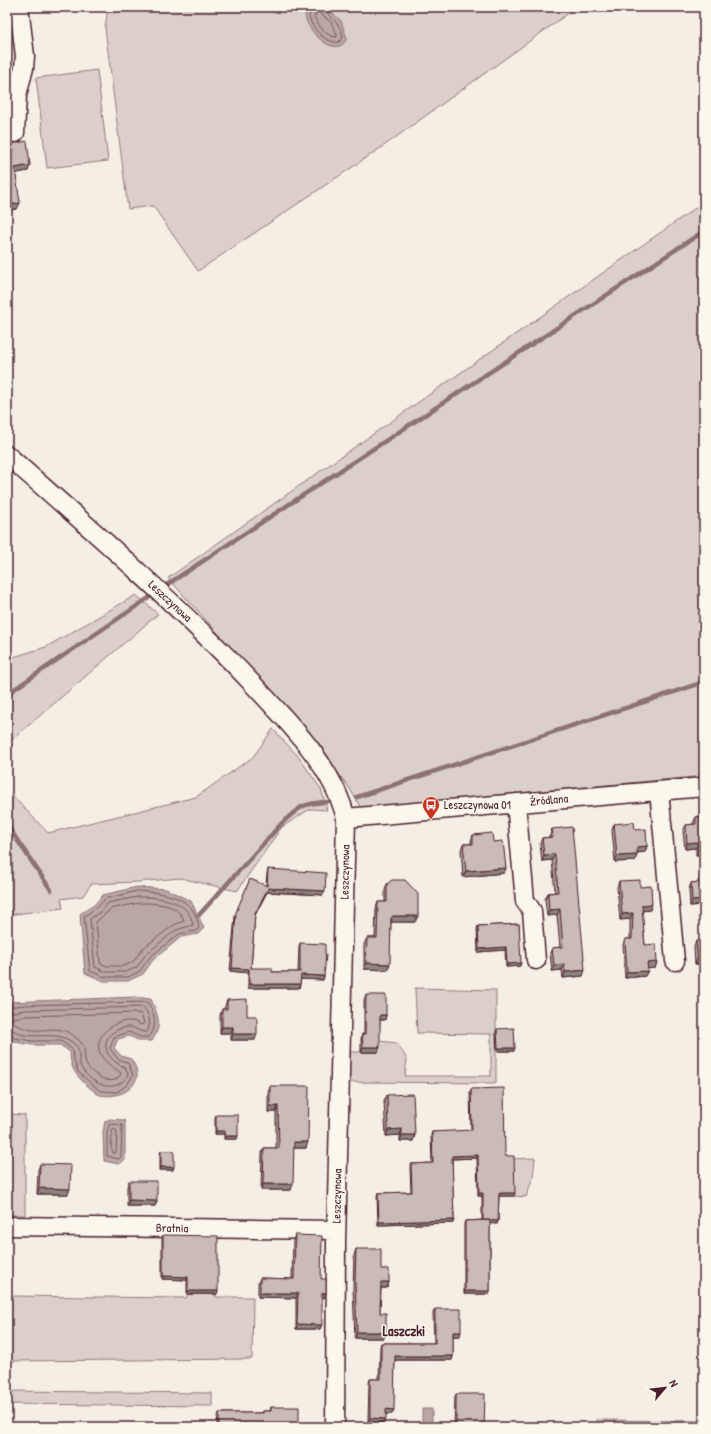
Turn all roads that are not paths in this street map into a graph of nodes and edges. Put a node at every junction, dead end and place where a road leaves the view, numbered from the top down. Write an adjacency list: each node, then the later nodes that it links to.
1 (19, 7): 2 (street)
2 (15, 133)
3 (7, 455): 7 (street, Leszczynowa)
4 (704, 787): 5 (street, Źródlana)
5 (659, 791): 6 (street, Źródlana); 9 (street)
6 (516, 803): 7 (street, Źródlana); 8 (street)
7 (346, 818): 11 (street, Leszczynowa)
8 (536, 960)
9 (675, 961)
10 (7, 1226): 11 (street, Bratnia)
11 (336, 1230): 12 (street, Leszczynowa)
12 (335, 1427)

